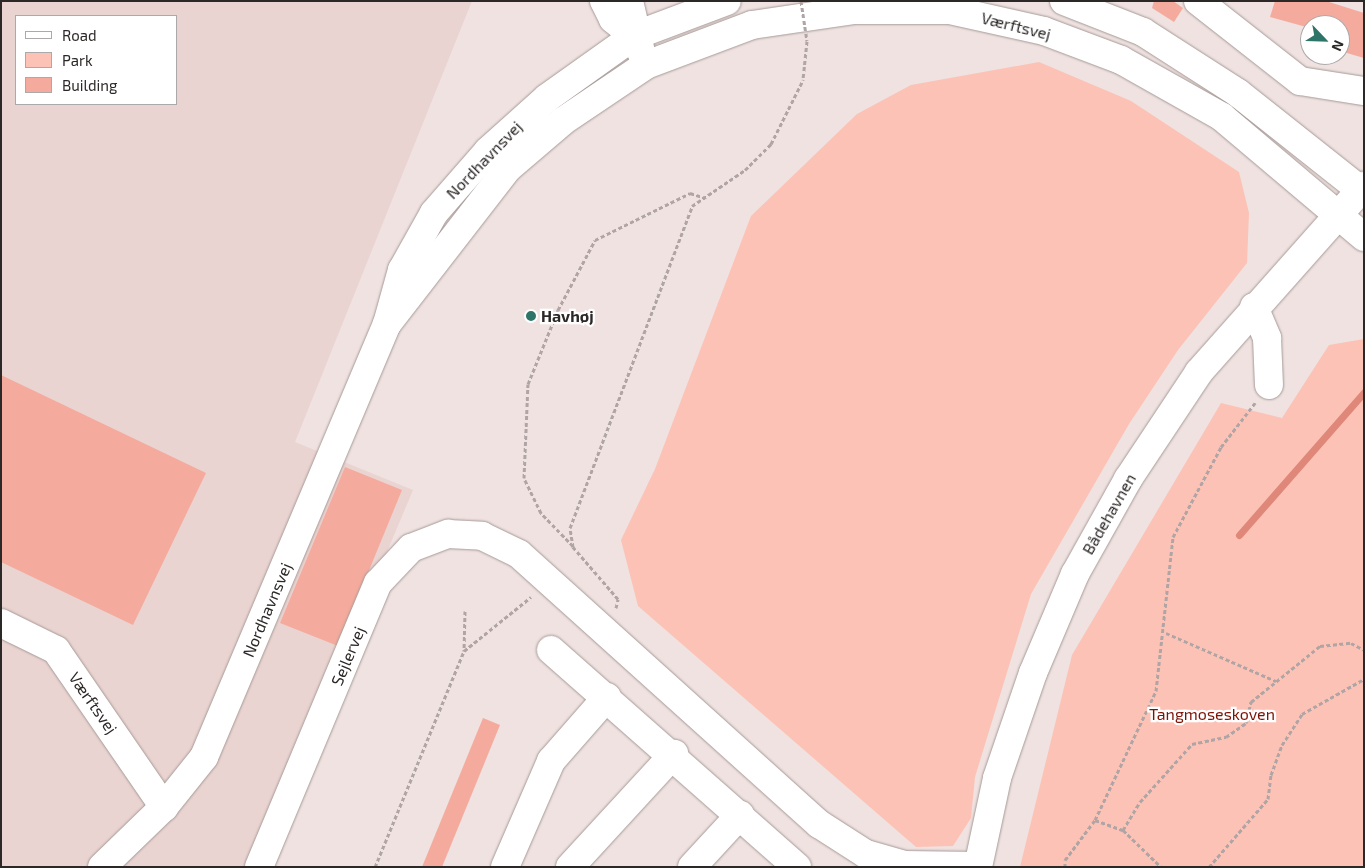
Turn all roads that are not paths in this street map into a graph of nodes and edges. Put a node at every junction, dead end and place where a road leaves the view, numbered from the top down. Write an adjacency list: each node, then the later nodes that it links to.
1 (604, 1): 6 (street)
2 (629, 1): 6 (street)
3 (728, 1): 6 (street)
4 (1064, 1): 9 (street)
5 (1198, 1): 8 (street)
6 (634, 36): 7 (street); 13 (street, Nordhavnsvej)
7 (646, 65): 10 (street, Værftsvej); 13 (street, Nordhavnsvej)
8 (1364, 92)
9 (1363, 190): 10 (street, Bådehavnen)
10 (1338, 215): 11 (street, Værftsvej); 12 (street, Bådehavnen)
11 (1364, 237)
12 (1254, 307): 14 (street); 21 (street, Bådehavnen)
13 (387, 324): 19 (street, Nordhavnsvej)
14 (1269, 385)
15 (1, 623): 19 (street, Værftsvej)
16 (551, 650): 17 (street)
17 (607, 697): 18 (street); 24 (street)
18 (674, 754): 20 (street); 25 (street)
19 (164, 807): 22 (street, Nordhavnsvej)
20 (740, 815): 26 (street); 27 (street)
21 (978, 866): 23 (street, Sejlervej)
22 (102, 867)
23 (259, 867)
24 (505, 867)
25 (570, 867)
26 (692, 867)
27 (797, 867)

